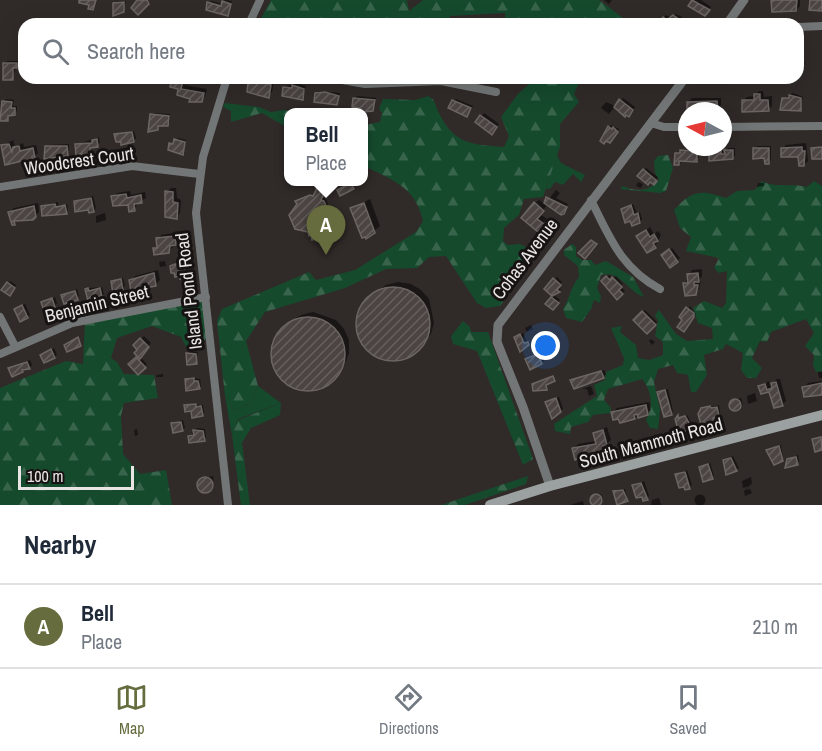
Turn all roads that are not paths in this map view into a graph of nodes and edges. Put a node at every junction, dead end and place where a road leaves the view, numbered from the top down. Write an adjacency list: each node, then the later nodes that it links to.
1 (260, 0): 3 (street)
2 (744, 0): 4 (street)
3 (252, 18)
4 (731, 18)
5 (822, 26): 6 (street)
6 (804, 27)
7 (225, 84): 15 (street, Island Pond Road)
8 (456, 84): 10 (street)
9 (680, 84): 11 (street, Cohas Avenue)
10 (496, 92)
11 (651, 123): 13 (street); 17 (street, Cohas Avenue)
12 (822, 126): 14 (street)
13 (678, 127)
14 (732, 127)
15 (199, 174): 16 (street, Woodcrest Court); 19 (street, Island Pond Road)
16 (0, 187)
17 (591, 200): 18 (street); 24 (street, Cohas Avenue)
18 (660, 289)
19 (206, 297): 21 (street, Benjamin Street); 25 (street, Island Pond Road)
20 (0, 317): 21 (street)
21 (15, 346): 22 (street, Benjamin Street)
22 (0, 354)
23 (822, 415): 24 (main road, South Mammoth Road)
24 (550, 486): 26 (main road, South Mammoth Road)
25 (228, 505)
26 (490, 505)

